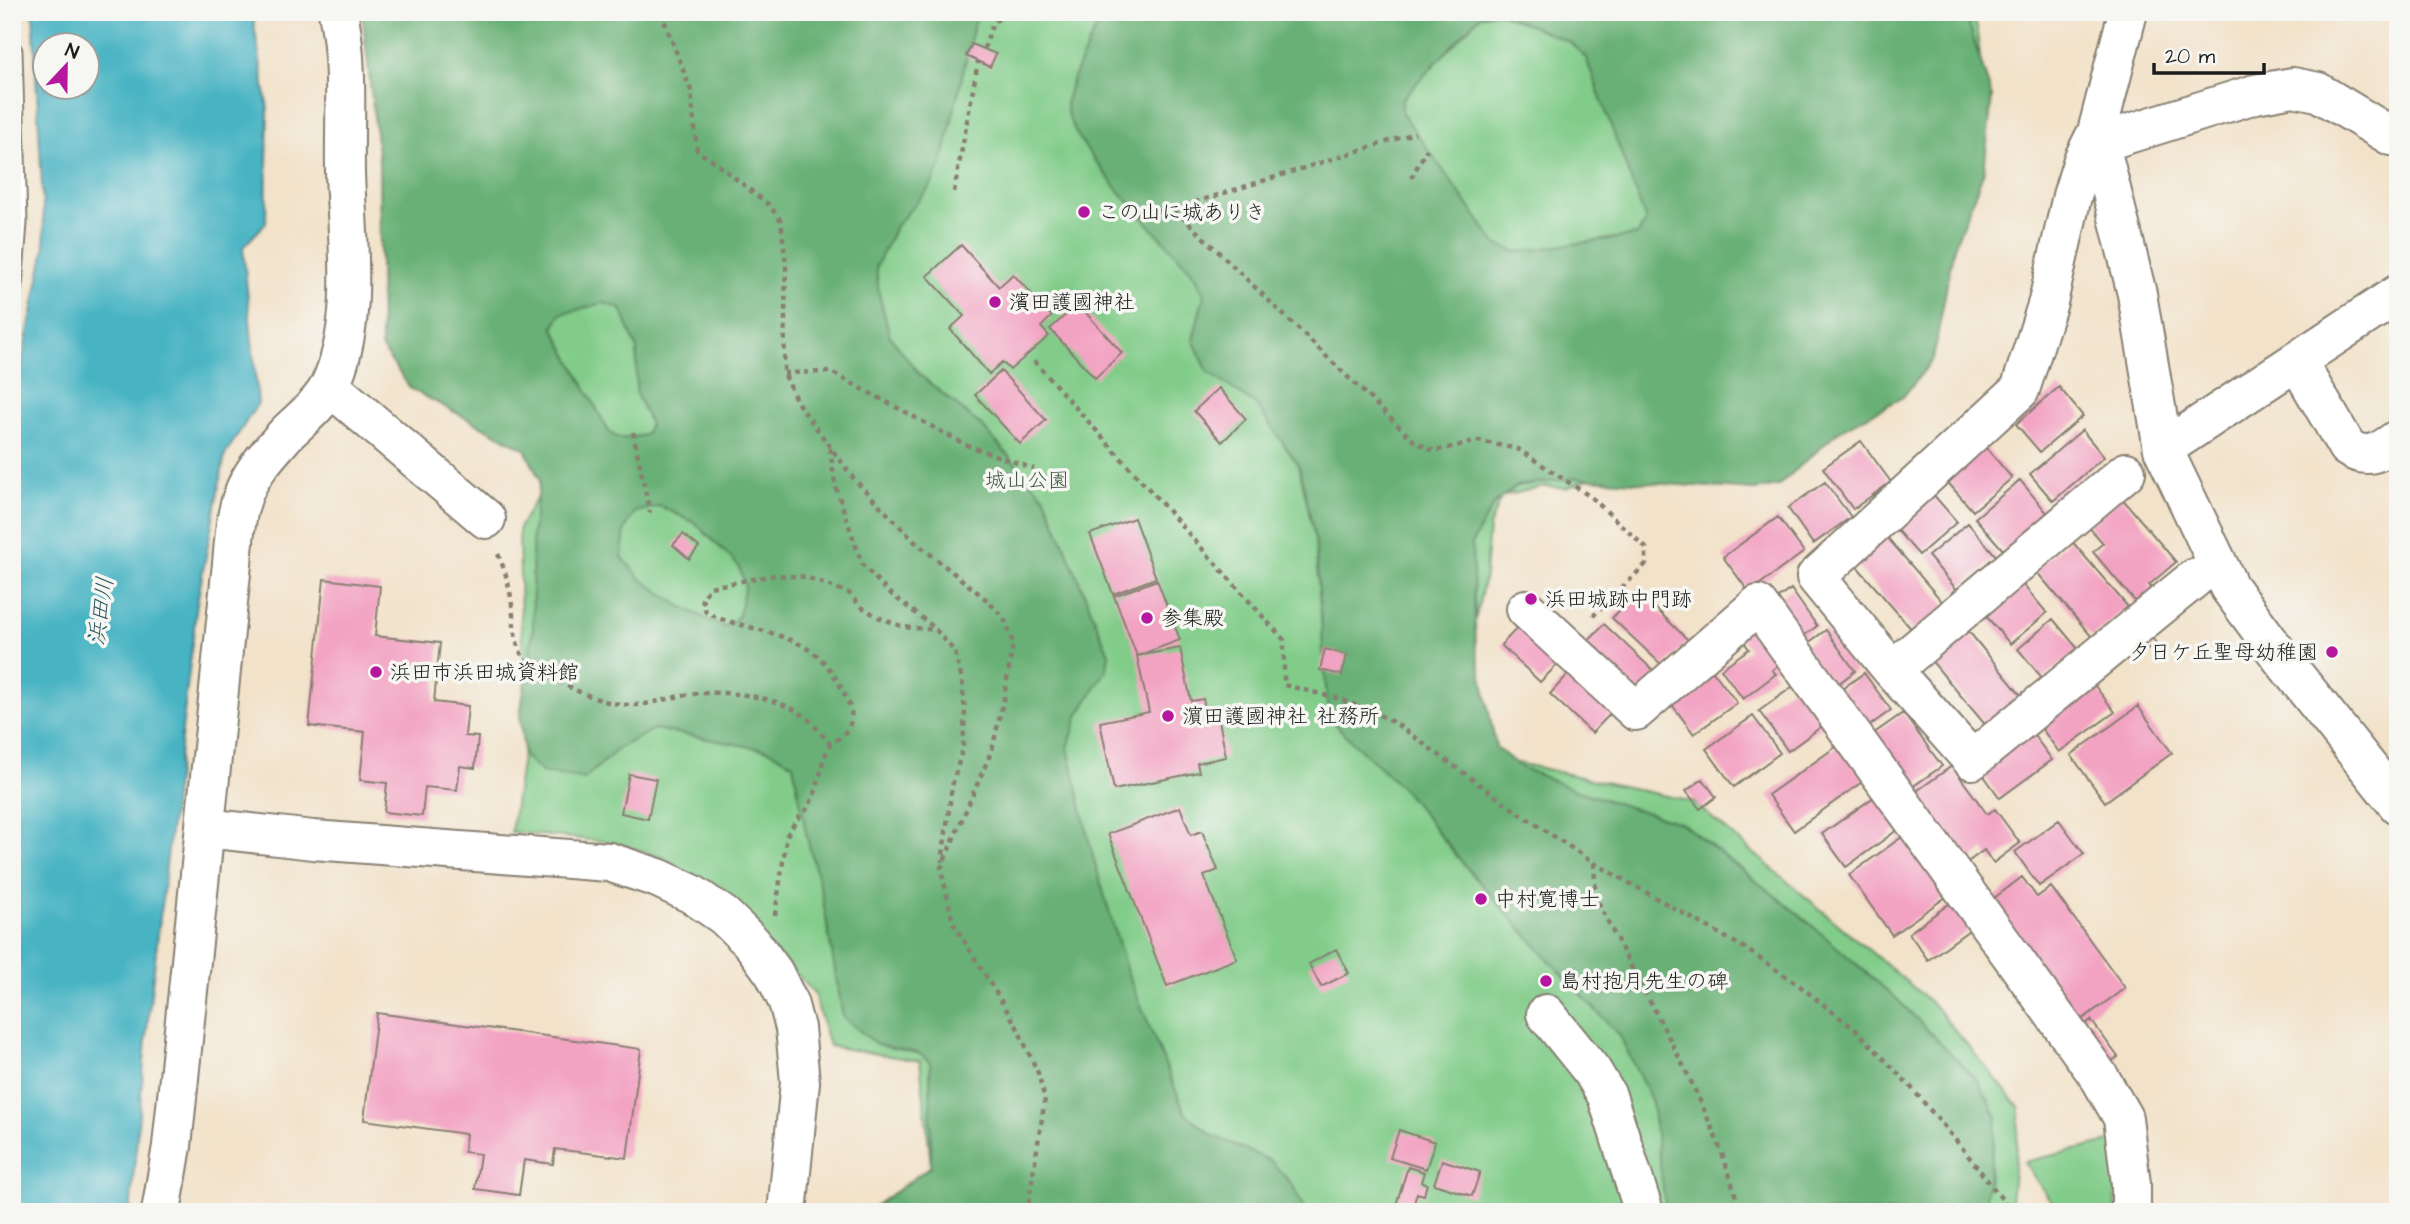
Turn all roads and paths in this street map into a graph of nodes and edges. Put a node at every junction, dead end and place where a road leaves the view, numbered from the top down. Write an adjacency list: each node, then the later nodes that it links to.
1 (338, 12): 21 (street)
2 (660, 12): 20 (path)
3 (1007, 12): 5 (path)
4 (2128, 12): 8 (street)
5 (984, 49)
6 (12, 51): 16 (lane)
7 (978, 62): 13 (path)
8 (2097, 132): 10 (street); 25 (street); 34 (street)
9 (1415, 133): 14 (path)
10 (2396, 137)
11 (1427, 149): 12 (path)
12 (1411, 178)
13 (954, 192)
14 (1174, 209): 15 (path); 33 (path)
15 (1136, 214)
16 (12, 287)
17 (2398, 294): 19 (street)
18 (1034, 361): 38 (path)
19 (2297, 361): 23 (street); 25 (street)
20 (784, 373): 24 (path); 26 (path)
21 (328, 390): 29 (street); 37 (street)
22 (633, 432): 28 (path)
23 (2398, 439)
24 (830, 447): 32 (path); 39 (path)
25 (2163, 449): 36 (street)
26 (1034, 469)
27 (2126, 472): 34 (street)
28 (650, 513)
29 (486, 519): 35 (path)
30 (2195, 578): 34 (street)
31 (1526, 609): 33 (street)
32 (936, 629): 35 (path); 39 (path)
33 (1564, 644): 48 (street)
34 (1892, 670)
35 (830, 744): 40 (path)
36 (2398, 805)
37 (206, 828): 40 (street); 42 (street)
38 (1594, 863): 46 (path); 47 (path)
39 (941, 868): 44 (path)
40 (768, 964): 43 (street)
41 (1546, 1014): 45 (street)
42 (161, 1212)
43 (787, 1212)
44 (1027, 1212)
45 (1644, 1212)
46 (1740, 1212)
47 (2012, 1212)
48 (2132, 1212)

